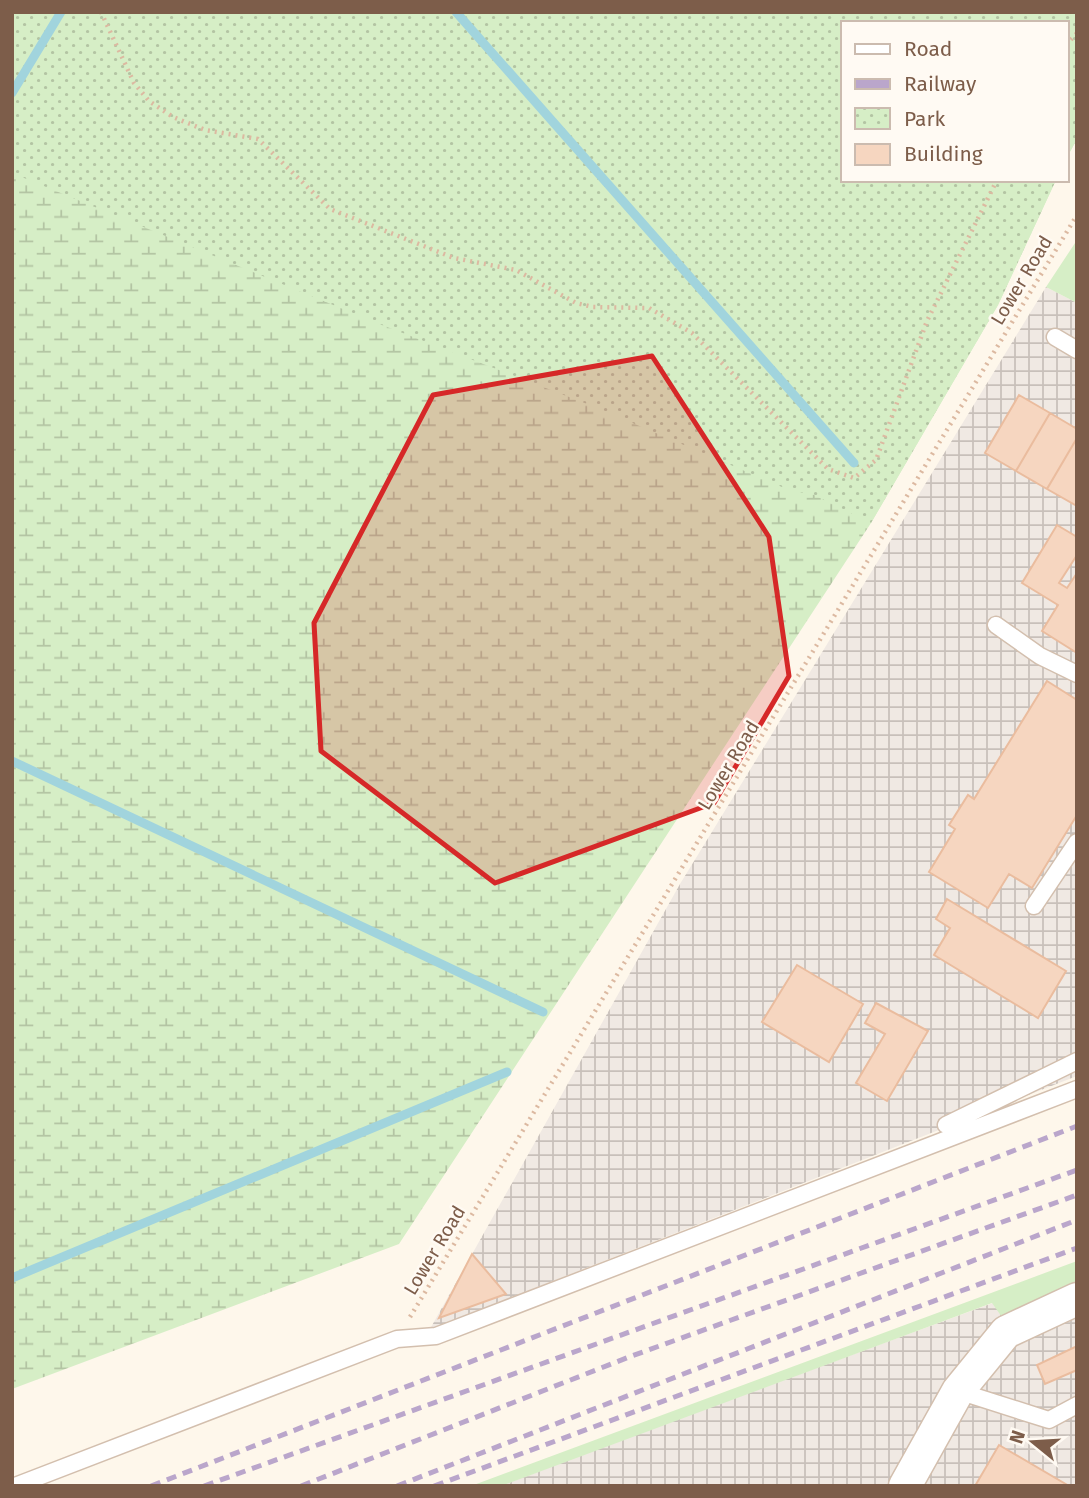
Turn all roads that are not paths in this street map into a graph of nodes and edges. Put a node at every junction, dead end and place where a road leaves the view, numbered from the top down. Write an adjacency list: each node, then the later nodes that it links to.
1 (1055, 337): 2 (lane)
2 (1077, 350)
3 (996, 625): 4 (lane)
4 (1077, 674)
5 (1077, 842): 6 (lane)
6 (1034, 906)
7 (1077, 1061): 9 (lane)
8 (1077, 1089): 13 (lane)
9 (946, 1125)
10 (1077, 1298): 11 (street)
11 (958, 1391): 12 (lane); 14 (street)
12 (1077, 1405)
13 (15, 1486)
14 (905, 1486)

